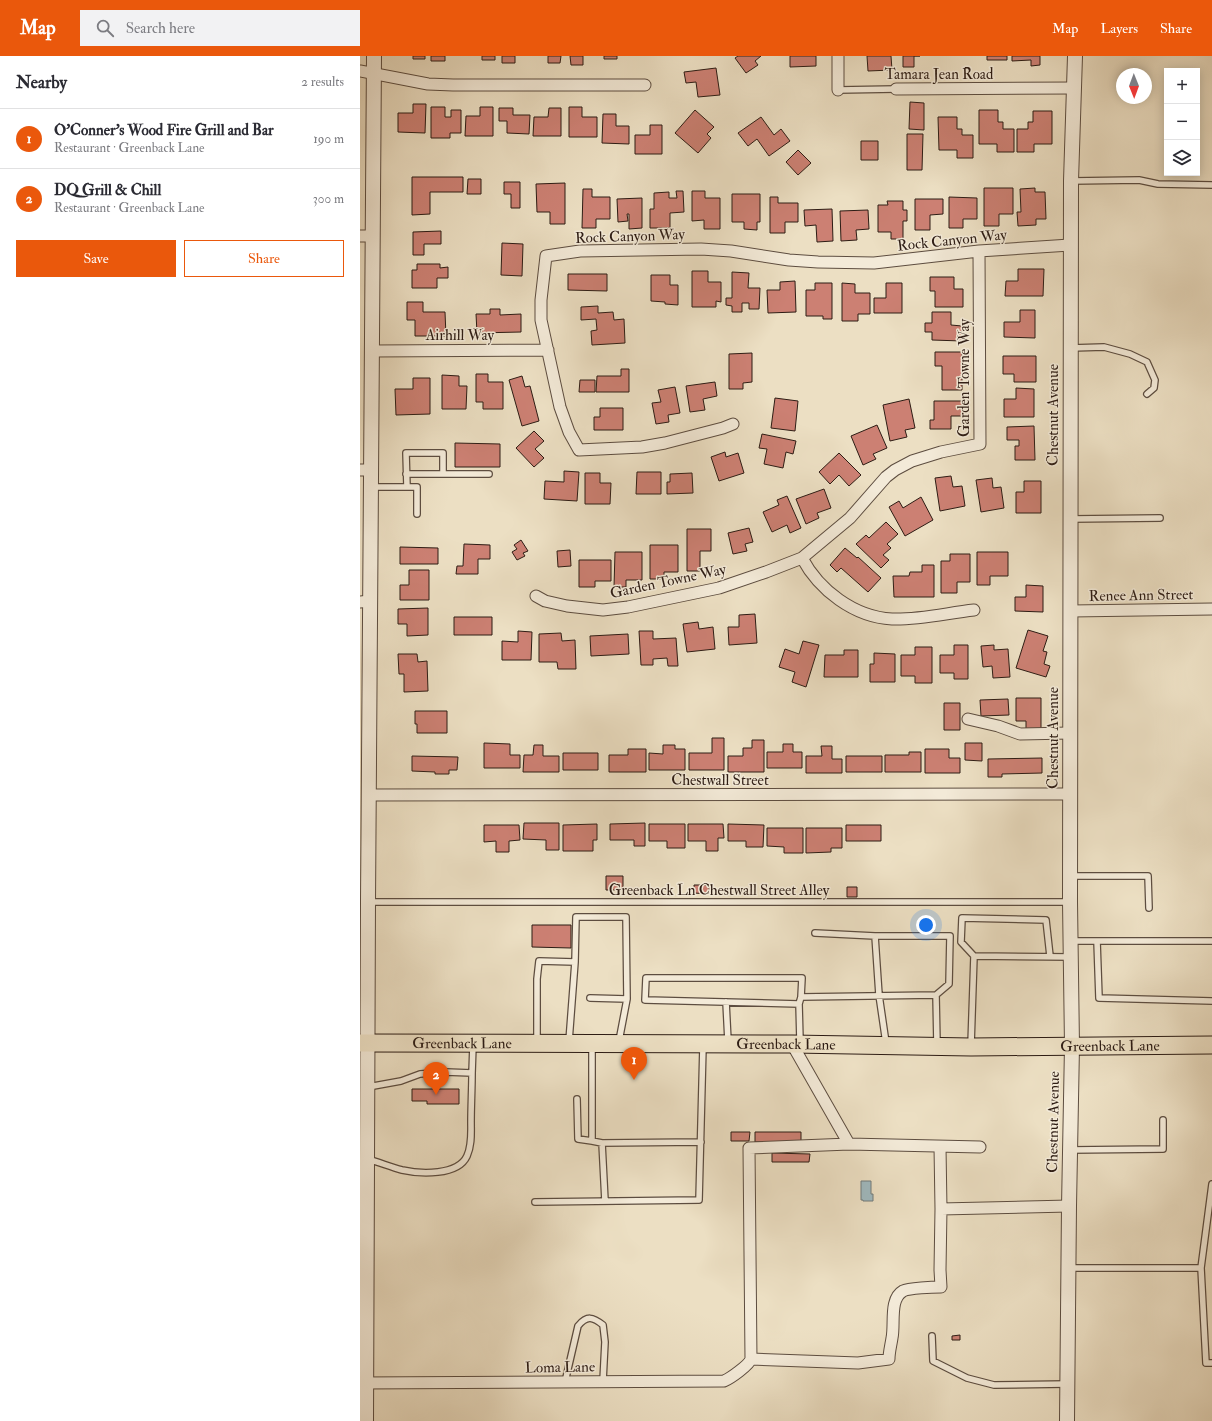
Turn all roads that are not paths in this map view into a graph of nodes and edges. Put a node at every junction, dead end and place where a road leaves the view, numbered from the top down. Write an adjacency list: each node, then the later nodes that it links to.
1 (374, 56): 5 (street)
2 (838, 56): 9 (street, Tamara Jean Road)
3 (1074, 56): 7 (street, Chestnut Avenue)
4 (360, 71): 5 (street)
5 (374, 74): 6 (street); 12 (street)
6 (645, 85)
7 (1074, 88): 8 (street, Tamara Jean Road); 10 (street, Chestnut Avenue)
8 (896, 89): 9 (lane, Tamara Jean Road)
9 (838, 90)
10 (1071, 181): 11 (lane); 13 (street, Chestnut Avenue)
11 (1212, 185)
12 (366, 236): 17 (street)
13 (1070, 245): 14 (street, Rock Canyon Way); 15 (street, Chestnut Avenue)
14 (980, 251): 16 (street, Rock Canyon Way); 29 (street, Garden Towne Way)
15 (1070, 348): 18 (lane); 28 (street, Chestnut Avenue)
16 (548, 350): 17 (street, Airhill Way); 19 (street, Rock Canyon Way)
17 (372, 351): 20 (street)
18 (1146, 394)
19 (733, 424)
20 (366, 470): 24 (street)
21 (406, 474): 22 (lane); 22 (lane); 25 (lane)
22 (443, 474): 23 (lane)
23 (489, 474)
24 (372, 487): 25 (lane); 31 (street)
25 (407, 487): 26 (lane)
26 (417, 514)
27 (1160, 518): 28 (lane)
28 (1070, 519): 34 (street, Chestnut Avenue)
29 (802, 558): 30 (street, Garden Towne Way); 33 (street)
30 (536, 596)
31 (365, 602): 38 (street)
32 (1212, 609): 34 (street, Renee Ann Street)
33 (974, 610)
34 (1071, 611): 36 (street, Chestnut Avenue)
35 (968, 719): 36 (street)
36 (1070, 733): 37 (street, Chestnut Avenue)
37 (1070, 794): 38 (street, Chestwall Street); 39 (street, Chestnut Avenue)
38 (369, 795): 40 (street)
39 (1070, 876): 41 (street, Chestnut Avenue); 42 (lane)
40 (368, 902): 41 (lane, Greenback Ln Chestwall Street Alley); 56 (street)
41 (1070, 902): 45 (street, Chestnut Avenue)
42 (1149, 908)
43 (815, 933): 44 (lane)
44 (875, 936): 52 (lane); 53 (lane)
45 (1071, 941): 46 (lane); 50 (street, Chestnut Avenue)
46 (1097, 941): 47 (lane); 58 (lane)
47 (1212, 941)
48 (974, 956): 49 (lane); 49 (lane); 74 (lane)
49 (1050, 956): 50 (lane)
50 (1071, 956): 73 (street, Chestnut Avenue)
51 (575, 962): 57 (lane); 63 (lane); 64 (lane)
52 (879, 995): 53 (lane); 54 (lane); 71 (lane)
53 (936, 995): 72 (lane)
54 (801, 997): 59 (lane); 60 (lane)
55 (590, 998): 57 (lane)
56 (364, 999): 61 (street)
57 (627, 999): 66 (lane)
58 (1212, 1001)
59 (726, 1002): 60 (lane); 68 (lane)
60 (799, 1004): 69 (lane)
61 (364, 1043): 62 (main road, Greenback Lane); 76 (street)
62 (473, 1043): 63 (main road, Greenback Lane); 75 (lane)
63 (537, 1044): 64 (main road, Greenback Lane)
64 (569, 1044): 65 (main road, Greenback Lane)
65 (592, 1044): 66 (main road, Greenback Lane); 79 (lane)
66 (619, 1044): 67 (main road, Greenback Lane)
67 (703, 1044): 68 (main road, Greenback Lane); 80 (lane)
68 (728, 1044): 69 (main road, Greenback Lane)
69 (796, 1044): 71 (main road, Greenback Lane); 82 (street)
70 (1212, 1045): 73 (main road, Greenback Lane)
71 (887, 1046): 72 (main road, Greenback Lane)
72 (937, 1046): 74 (main road, Greenback Lane)
73 (1072, 1046): 74 (main road, Greenback Lane); 85 (street, Chestnut Avenue)
74 (971, 1047)
75 (472, 1073): 76 (lane); 86 (lane)
76 (368, 1087): 86 (street)
77 (577, 1099): 79 (lane)
78 (1162, 1120): 85 (lane)
79 (592, 1141): 81 (lane)
80 (701, 1142): 81 (lane); 88 (lane)
81 (602, 1143): 88 (lane)
82 (849, 1144): 83 (street); 95 (street)
83 (940, 1147): 84 (street); 91 (street)
84 (980, 1147)
85 (1070, 1150): 90 (street, Chestnut Avenue)
86 (367, 1159): 99 (street)
87 (1212, 1184): 93 (lane)
88 (605, 1201): 89 (lane)
89 (535, 1202)
90 (1069, 1206): 91 (street); 92 (street, Chestnut Avenue)
91 (941, 1209): 95 (street)
92 (1069, 1268): 93 (lane); 100 (street, Chestnut Avenue)
93 (1201, 1268): 96 (lane)
94 (932, 1336): 100 (lane)
95 (751, 1359): 97 (street, Loma Lane)
96 (1212, 1363)
97 (602, 1381): 98 (street, Loma Lane); 98 (lane)
98 (565, 1382): 99 (street, Loma Lane)
99 (363, 1383): 101 (street)
100 (1068, 1384): 102 (street, Chestnut Avenue)
101 (366, 1421)
102 (1067, 1421)

